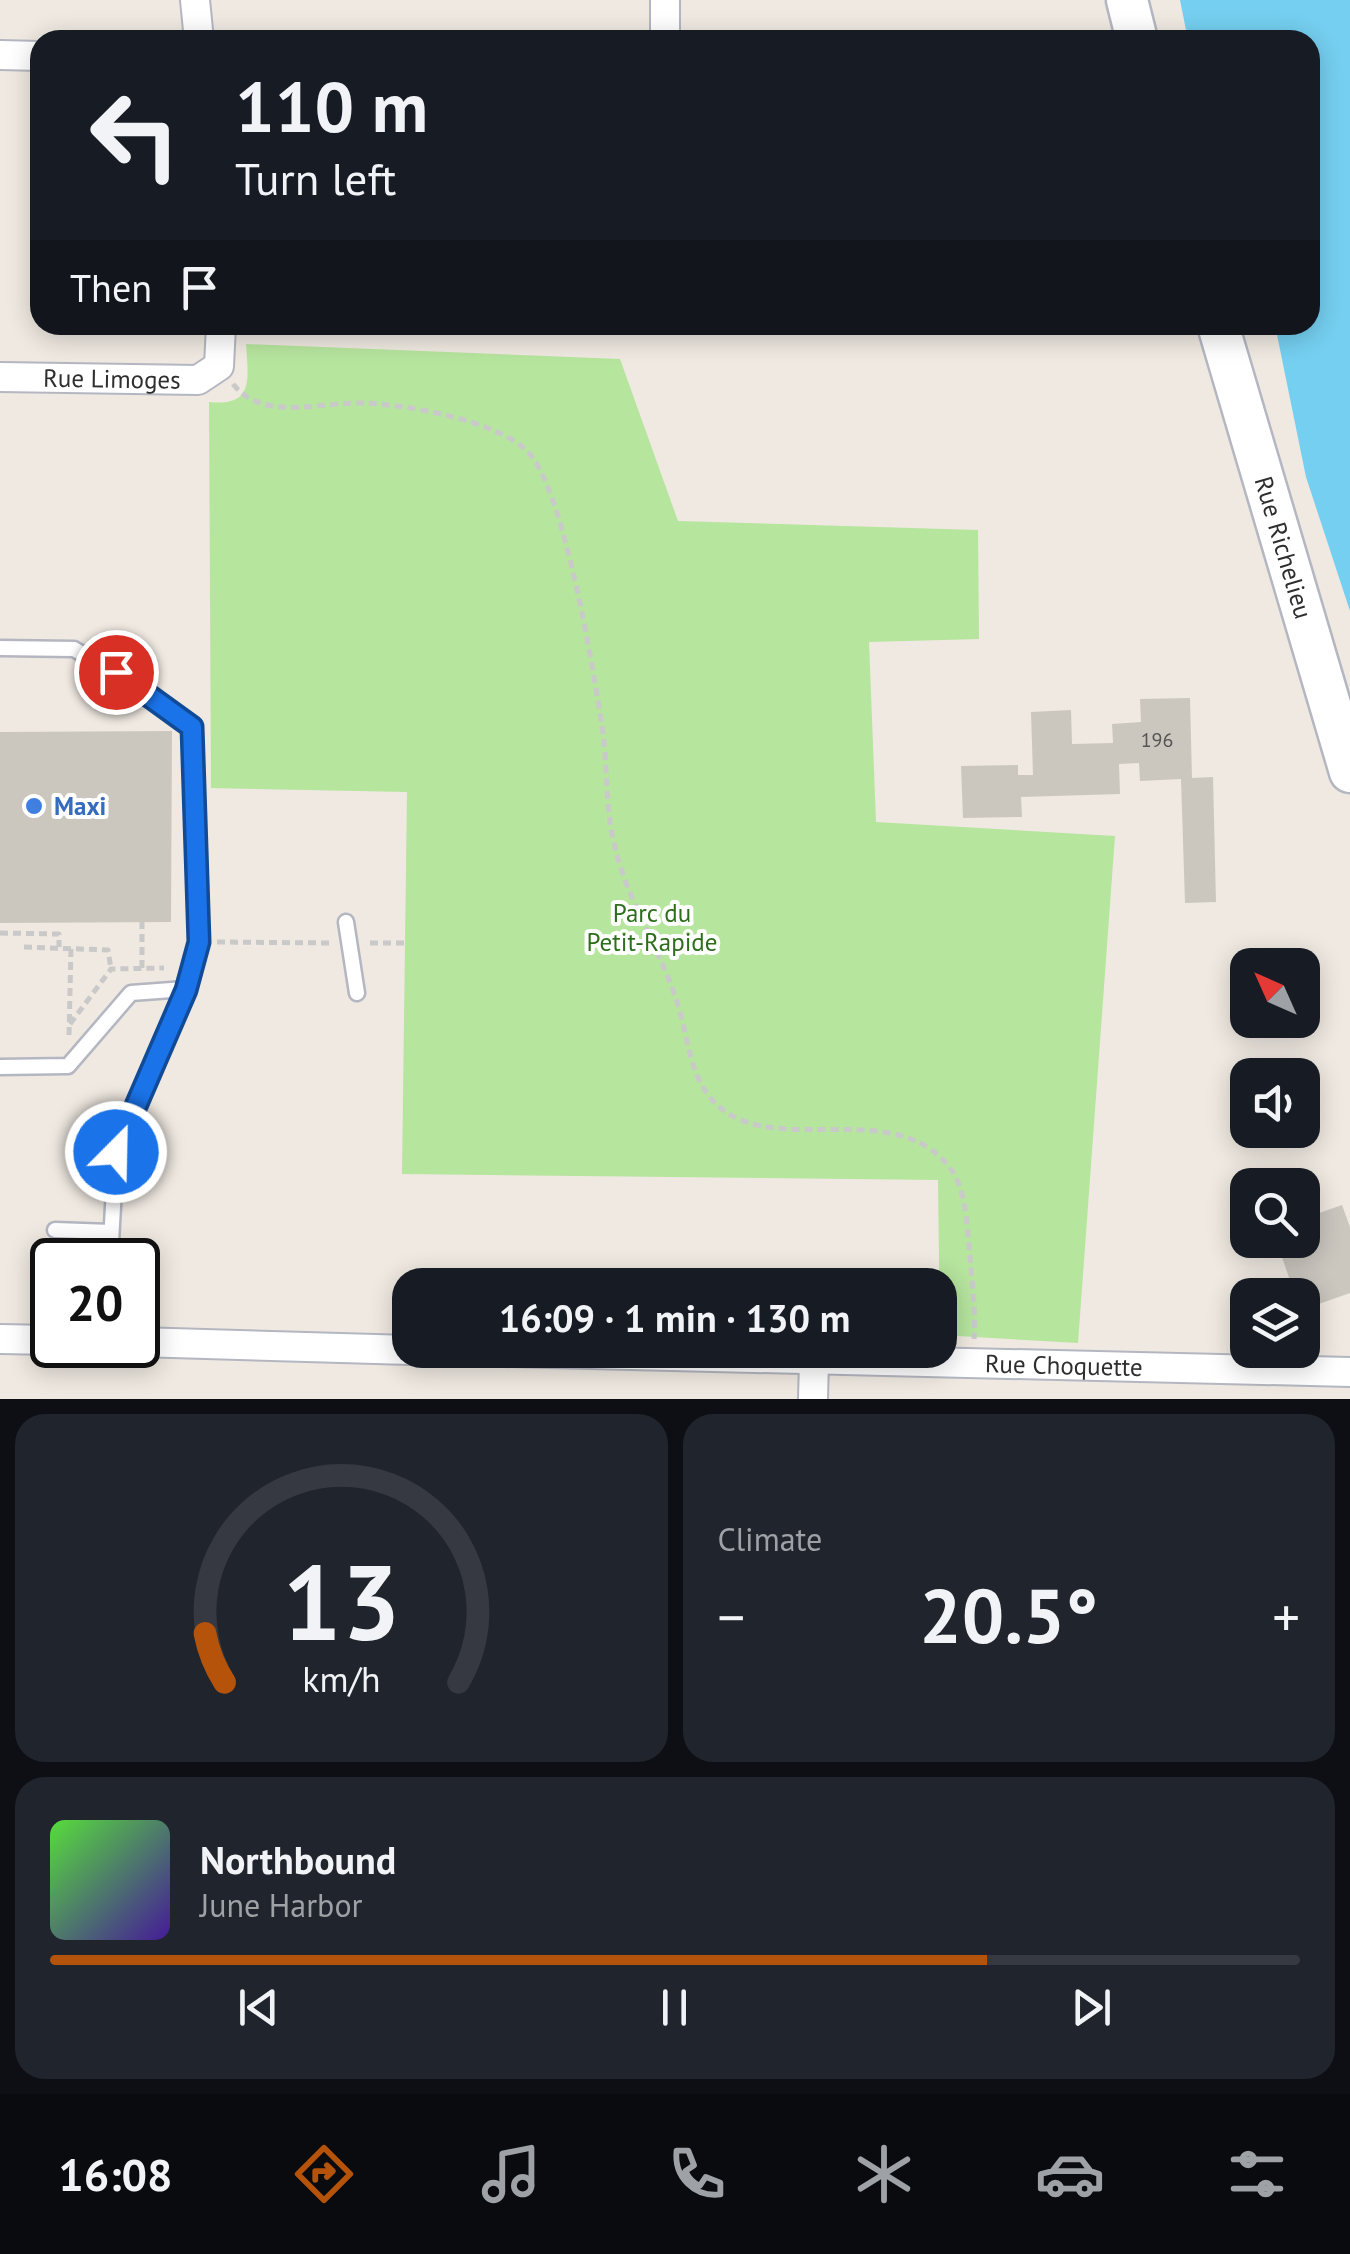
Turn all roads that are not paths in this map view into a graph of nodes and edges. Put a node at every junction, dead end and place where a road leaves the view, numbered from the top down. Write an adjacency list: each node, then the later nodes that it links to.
1 (195, 0): 4 (street)
2 (666, 0): 5 (street)
3 (1127, 0): 6 (main road)
4 (198, 30)
5 (666, 30)
6 (1134, 30)
7 (0, 55): 8 (street)
8 (30, 56)
9 (222, 335): 11 (street, Rue Limoges)
10 (1221, 335): 13 (main road, Rue Richelieu)
11 (0, 378)
12 (0, 648): 15 (lane)
13 (1350, 772)
14 (346, 922): 16 (lane)
15 (186, 990): 17 (lane); 19 (lane)
16 (357, 993)
17 (0, 1067)
18 (55, 1230): 19 (lane)
19 (111, 1232): 20 (lane)
20 (111, 1238)
21 (0, 1339): 22 (street)
22 (30, 1340)
23 (160, 1343): 24 (street)
24 (392, 1349)
25 (957, 1365): 27 (street, Rue Choquette)
26 (814, 1368): 28 (street)
27 (1350, 1372)
28 (813, 1399)

